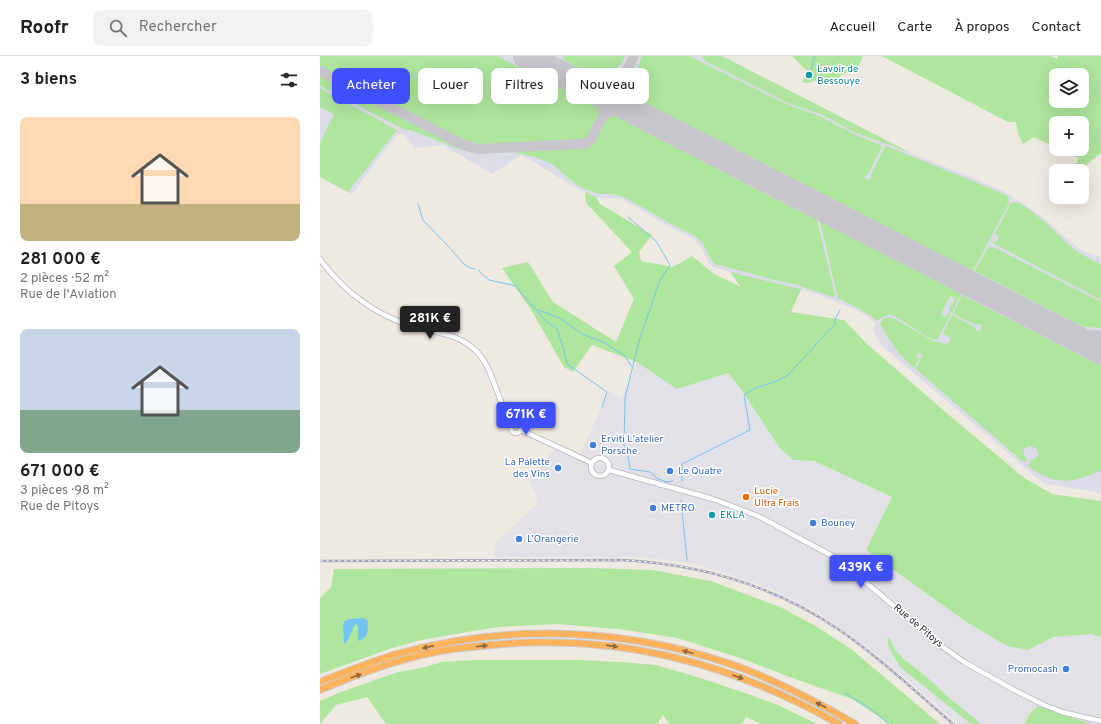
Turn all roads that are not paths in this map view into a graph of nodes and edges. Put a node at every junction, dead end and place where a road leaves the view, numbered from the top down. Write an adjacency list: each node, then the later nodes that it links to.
1 (320, 260): 2 (street)
2 (513, 424): 3 (street); 3 (street)
3 (520, 430): 4 (street)
4 (592, 463): 5 (street); 5 (street)
5 (609, 470): 8 (street, Rue de Pitoys)
6 (320, 682): 10 (highway, one-way to 6)
7 (320, 690): 9 (highway, one-way to 9)
8 (1101, 721)
9 (839, 724)
10 (855, 724)

